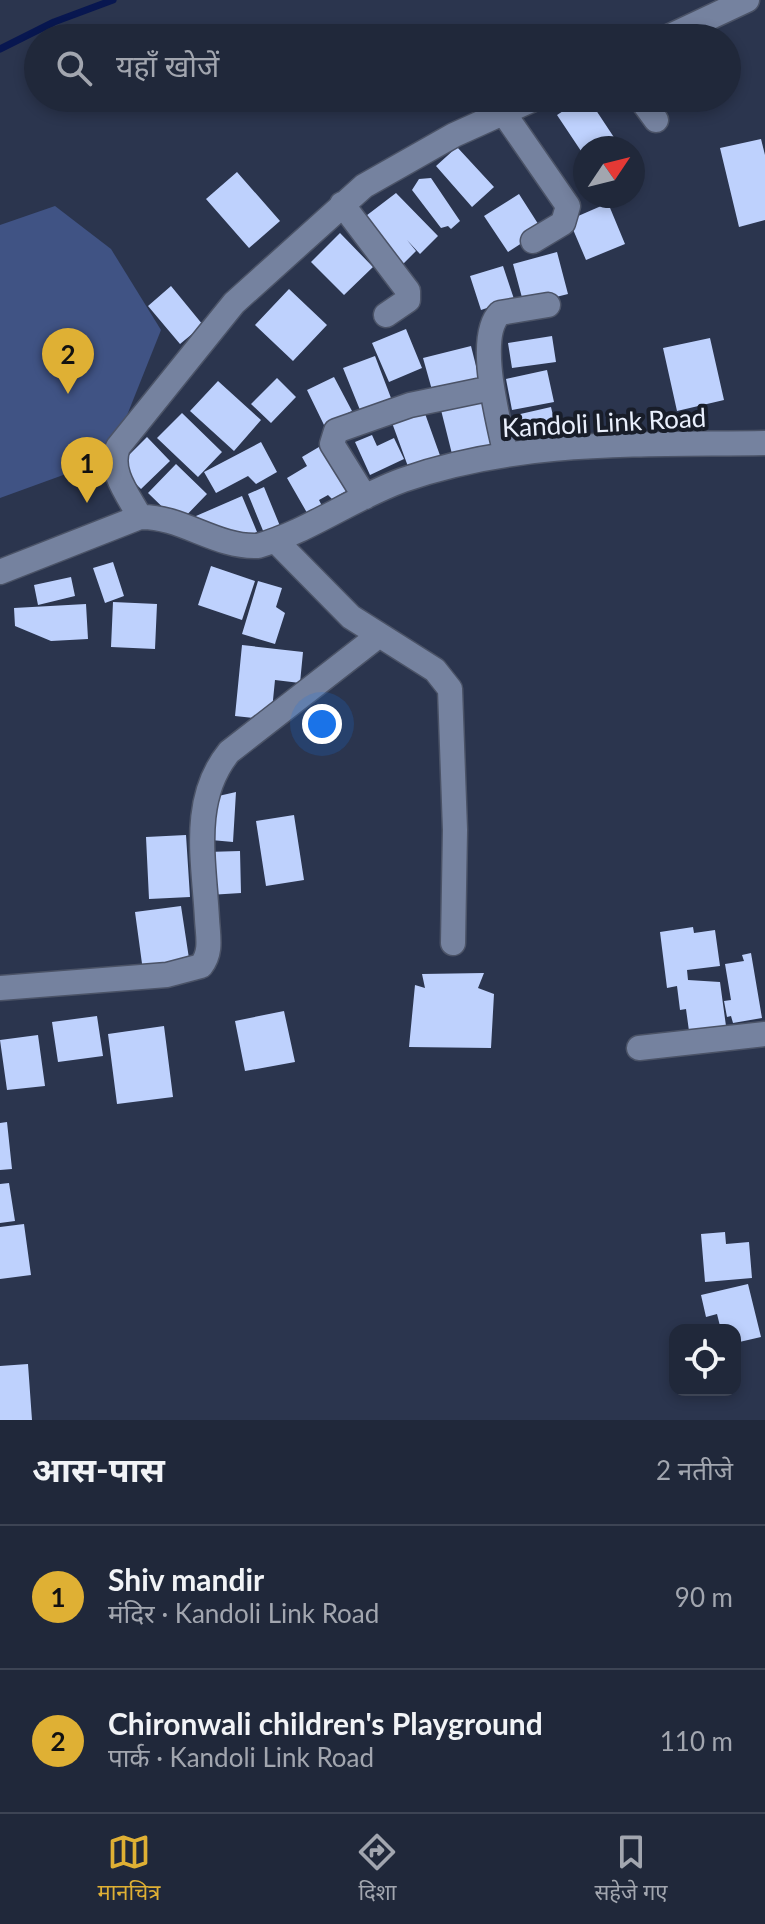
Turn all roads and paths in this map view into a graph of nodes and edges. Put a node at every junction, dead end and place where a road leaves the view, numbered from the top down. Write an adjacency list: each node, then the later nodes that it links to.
1 (747, 0): 2 (street)
2 (696, 24)
3 (503, 112): 6 (street); 7 (street)
4 (650, 112): 5 (street)
5 (656, 120)
6 (342, 204): 9 (street); 14 (street)
7 (533, 241)
8 (548, 305): 10 (street)
9 (386, 315)
10 (492, 388): 12 (street); 13 (street)
11 (765, 443): 12 (street, Kandoli Link Road)
12 (505, 452): 13 (street, Kandoli Link Road)
13 (365, 497): 15 (street, Kandoli Link Road)
14 (140, 517): 15 (street, Kandoli Link Road); 16 (street)
15 (276, 541): 17 (street)
16 (0, 572)
17 (378, 636): 18 (street); 19 (street)
18 (453, 943)
19 (0, 988)
20 (765, 1034): 21 (street)
21 (639, 1048)

